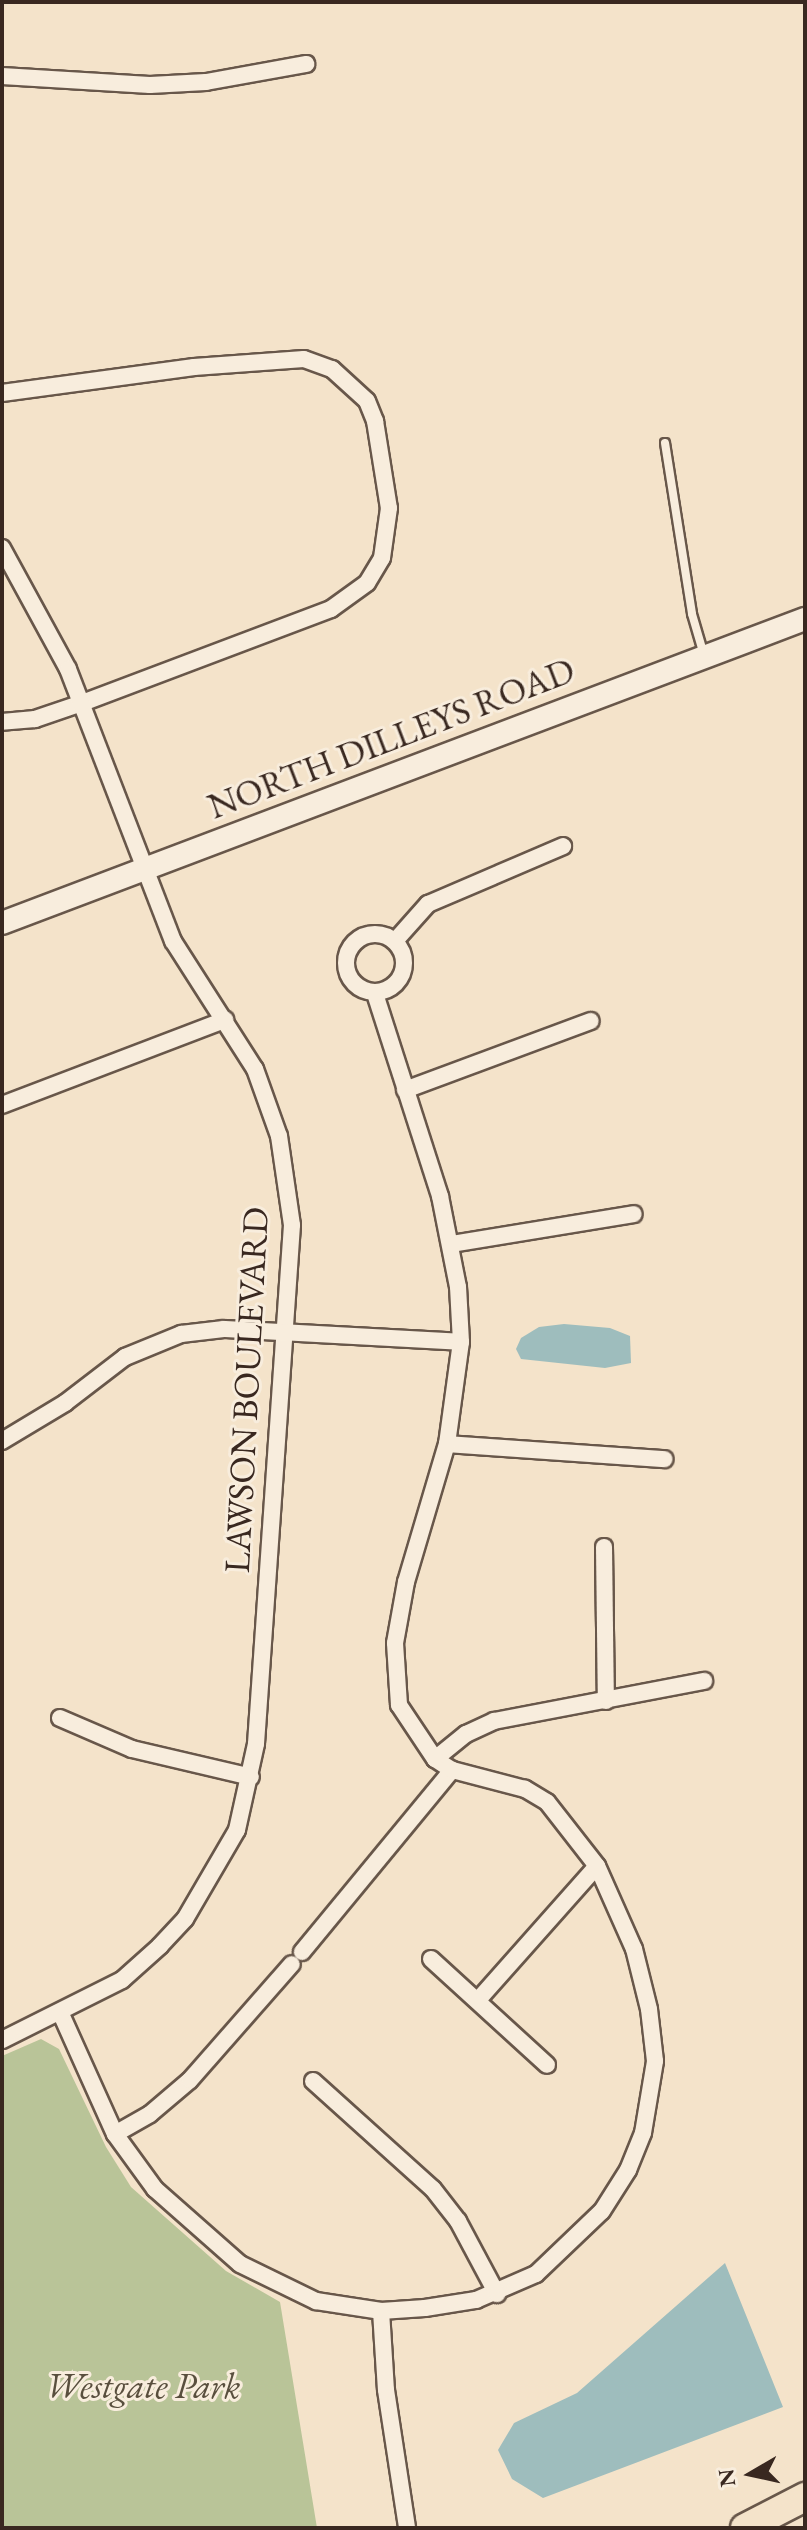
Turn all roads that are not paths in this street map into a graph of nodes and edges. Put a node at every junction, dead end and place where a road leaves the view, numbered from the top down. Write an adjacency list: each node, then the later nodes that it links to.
1 (306, 64): 2 (street)
2 (2, 76)
3 (2, 393): 8 (street)
4 (665, 443): 7 (lane)
5 (2, 548): 8 (street, LAWSON BOULEVARD)
6 (805, 619): 7 (street, NORTH DILLEYS ROAD)
7 (704, 656): 11 (street, NORTH DILLEYS ROAD)
8 (82, 703): 9 (street); 11 (street, LAWSON BOULEVARD)
9 (2, 722)
10 (563, 846): 13 (street)
11 (143, 869): 12 (street, NORTH DILLEYS ROAD); 15 (street, LAWSON BOULEVARD)
12 (2, 923)
13 (395, 941): 14 (street); 14 (street)
14 (375, 993): 17 (street)
15 (225, 1020): 18 (street); 21 (street, LAWSON BOULEVARD)
16 (591, 1021): 17 (street)
17 (405, 1090): 20 (street)
18 (2, 1105)
19 (634, 1214): 20 (street)
20 (451, 1244): 22 (street)
21 (288, 1333): 22 (street); 23 (street); 32 (street, LAWSON BOULEVARD)
22 (461, 1342): 24 (street)
23 (2, 1441)
24 (447, 1444): 25 (street); 30 (street)
25 (664, 1459)
26 (604, 1547): 28 (street)
27 (704, 1681): 28 (street)
28 (606, 1701): 30 (street)
29 (60, 1718): 32 (street)
30 (435, 1759): 31 (street)
31 (452, 1770): 33 (street); 40 (street)
32 (251, 1777): 36 (street, LAWSON BOULEVARD)
33 (597, 1866): 35 (street); 41 (street)
34 (431, 1959): 35 (street)
35 (478, 2000): 38 (street)
36 (61, 2014): 37 (street, LAWSON BOULEVARD); 40 (street)
37 (2, 2040)
38 (547, 2065)
39 (313, 2081): 41 (street)
40 (115, 2134): 42 (street)
41 (497, 2294): 42 (street)
42 (381, 2311): 44 (street)
43 (805, 2497): 45 (highway)
44 (407, 2528)
45 (745, 2528)

